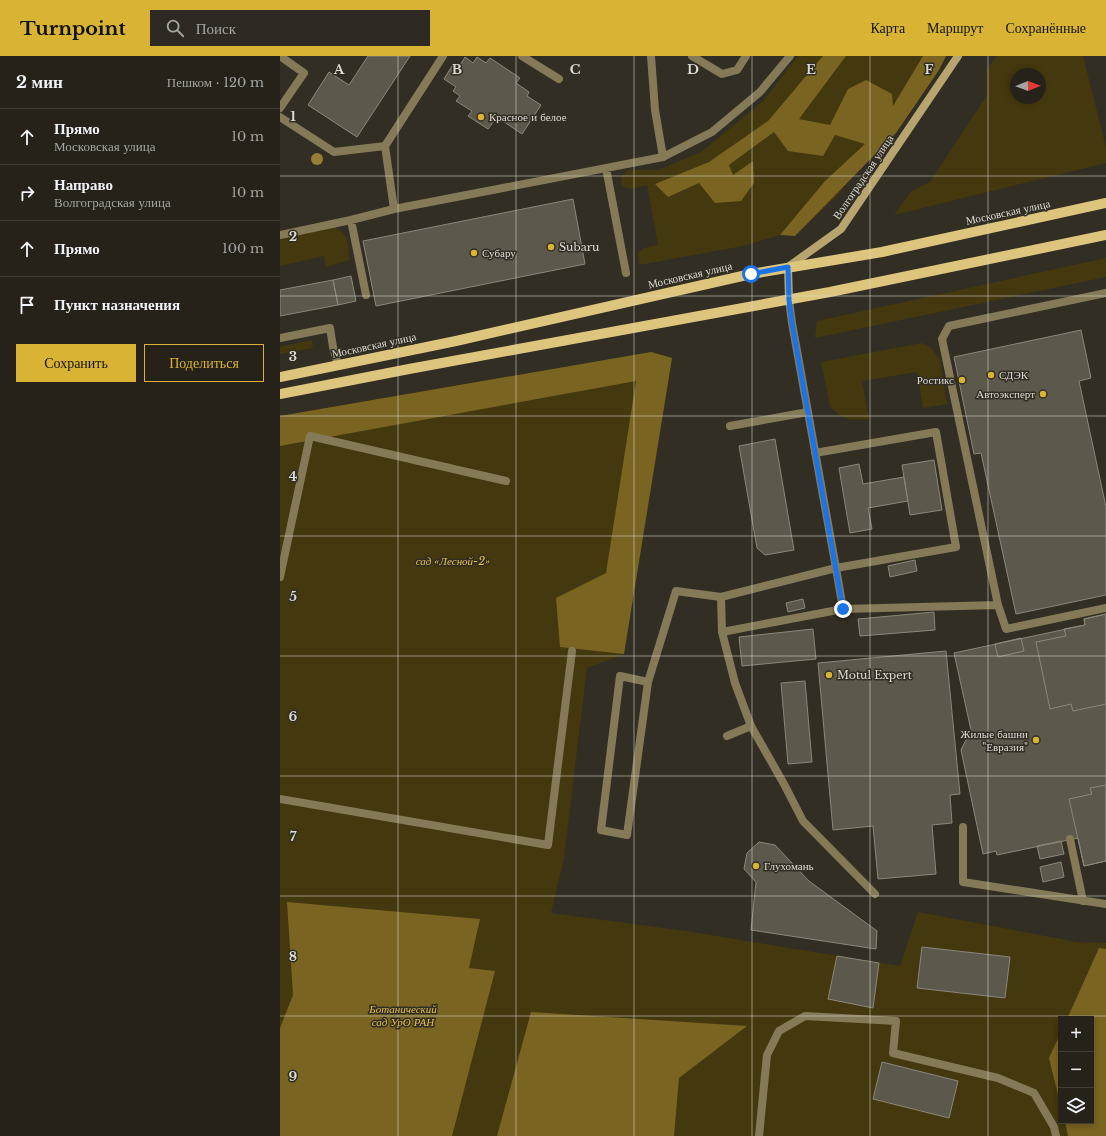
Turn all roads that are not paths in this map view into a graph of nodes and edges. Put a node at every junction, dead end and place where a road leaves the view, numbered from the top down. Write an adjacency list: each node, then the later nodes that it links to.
1 (280, 56): 10 (street)
2 (443, 56): 12 (street)
3 (522, 56): 9 (street)
4 (651, 56): 13 (street)
5 (692, 56): 6 (street)
6 (746, 56)
7 (790, 56): 13 (street)
8 (958, 56): 20 (street, Волгоградская улица)
9 (560, 79)
10 (280, 108)
11 (280, 117): 12 (street)
12 (385, 146): 16 (street)
13 (663, 157): 14 (street)
14 (606, 168): 16 (street); 21 (street)
15 (1106, 202): 20 (main road, Московская улица)
16 (394, 209): 17 (street)
17 (351, 220): 18 (street); 23 (street)
18 (280, 235)
19 (1106, 235): 24 (main road)
20 (788, 267): 24 (street); 26 (main road, Московская улица)
21 (626, 273)
22 (1106, 293): 36 (street)
23 (366, 295)
24 (789, 300): 28 (main road); 29 (street)
25 (280, 338): 26 (street)
26 (338, 365): 27 (main road, Московская улица)
27 (280, 377)
28 (280, 394)
29 (808, 412): 30 (street); 31 (street)
30 (730, 426)
31 (815, 453): 33 (street); 33 (street)
32 (506, 481): 34 (street)
33 (836, 568): 35 (street); 38 (street)
34 (280, 577)
35 (722, 597): 39 (street); 41 (street)
36 (998, 605): 37 (street); 38 (street)
37 (1106, 608)
38 (843, 609): 39 (street)
39 (722, 632): 42 (street)
40 (572, 651): 44 (street)
41 (648, 682): 41 (street)
42 (751, 726): 43 (street); 47 (street)
43 (727, 736)
44 (280, 799)
45 (962, 827): 48 (street)
46 (1070, 839): 48 (street)
47 (875, 894)
48 (1083, 901): 49 (street)
49 (1106, 904)
50 (759, 1136): 51 (street)
51 (1056, 1136)

